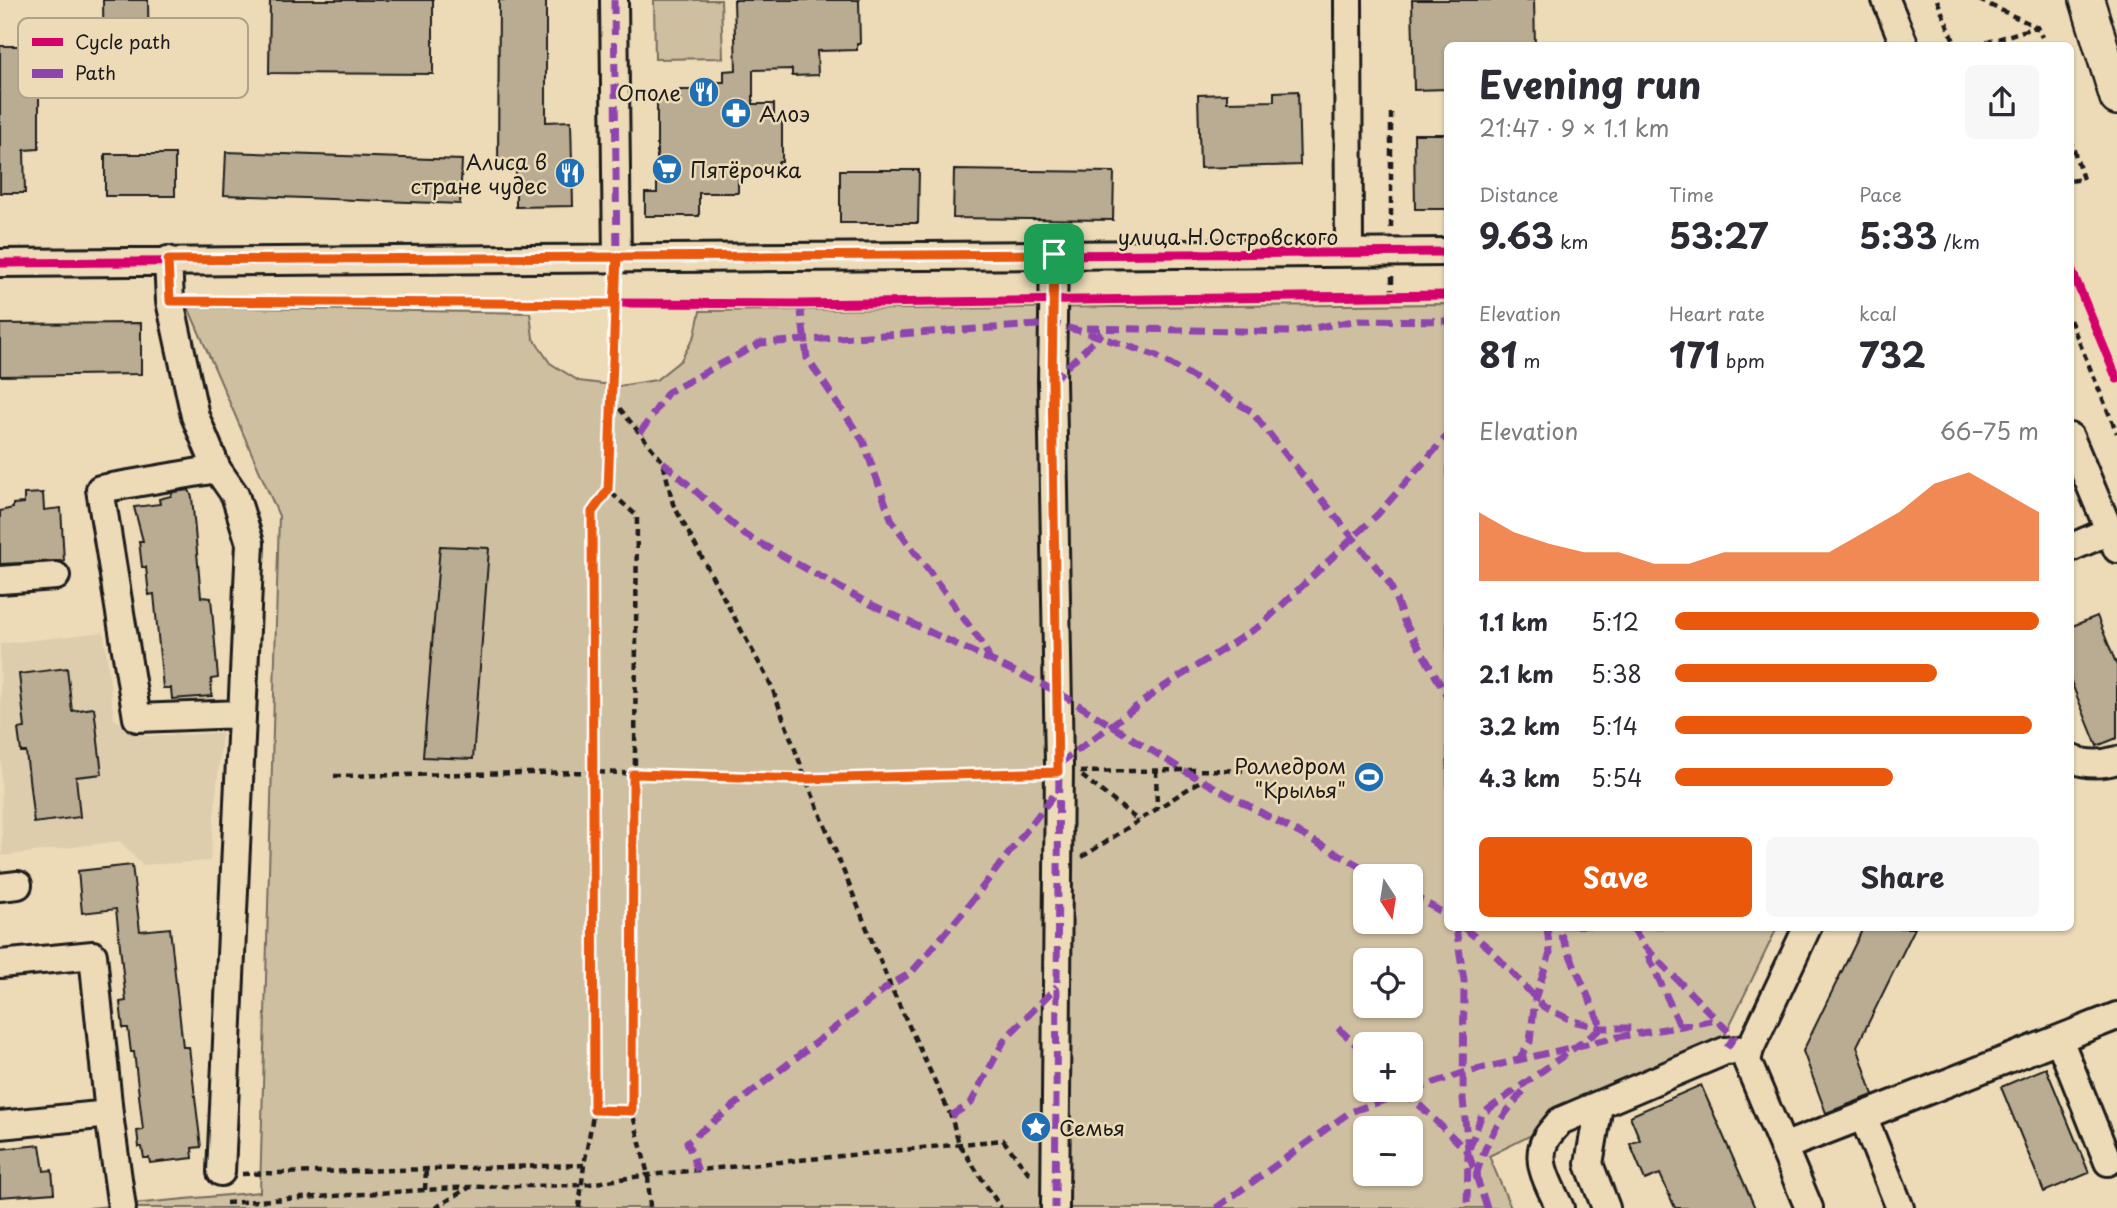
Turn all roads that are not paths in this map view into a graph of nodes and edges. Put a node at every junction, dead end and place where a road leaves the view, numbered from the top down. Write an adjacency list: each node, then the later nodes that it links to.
1 (614, 0): 10 (street)
2 (1348, 0): 8 (street)
3 (1886, 0): 5 (street)
4 (2087, 0): 6 (main road)
5 (1903, 42)
6 (2117, 98)
7 (1444, 252): 8 (street, улица Н.Островского)
8 (1349, 253): 9 (street, улица Н.Островского)
9 (1054, 254): 10 (street, улица Н.Островского); 35 (street)
10 (617, 257): 11 (street, улица Н.Островского)
11 (168, 260): 12 (street, улица Н.Островского); 14 (street)
12 (0, 262)
13 (2074, 447): 15 (street)
14 (217, 469): 19 (street); 19 (street)
15 (2113, 540): 16 (street)
16 (2074, 547)
17 (57, 576): 18 (street)
18 (0, 580)
19 (242, 714): 33 (street)
20 (2074, 759): 21 (street)
21 (2117, 760)
22 (1806, 931): 26 (street)
23 (0, 964): 28 (street)
24 (2117, 1016): 25 (street)
25 (2059, 1039): 29 (street); 32 (street)
26 (1749, 1049): 27 (street); 31 (street)
27 (1599, 1105): 36 (street); 37 (street)
28 (109, 1114): 30 (street); 34 (street)
29 (1863, 1116): 31 (street); 39 (street)
30 (0, 1125)
31 (1783, 1147): 38 (street)
32 (2108, 1162)
33 (230, 1173)
34 (122, 1208)
35 (1055, 1208)
36 (1560, 1208)
37 (1606, 1208)
38 (1809, 1208)
39 (1900, 1208)

